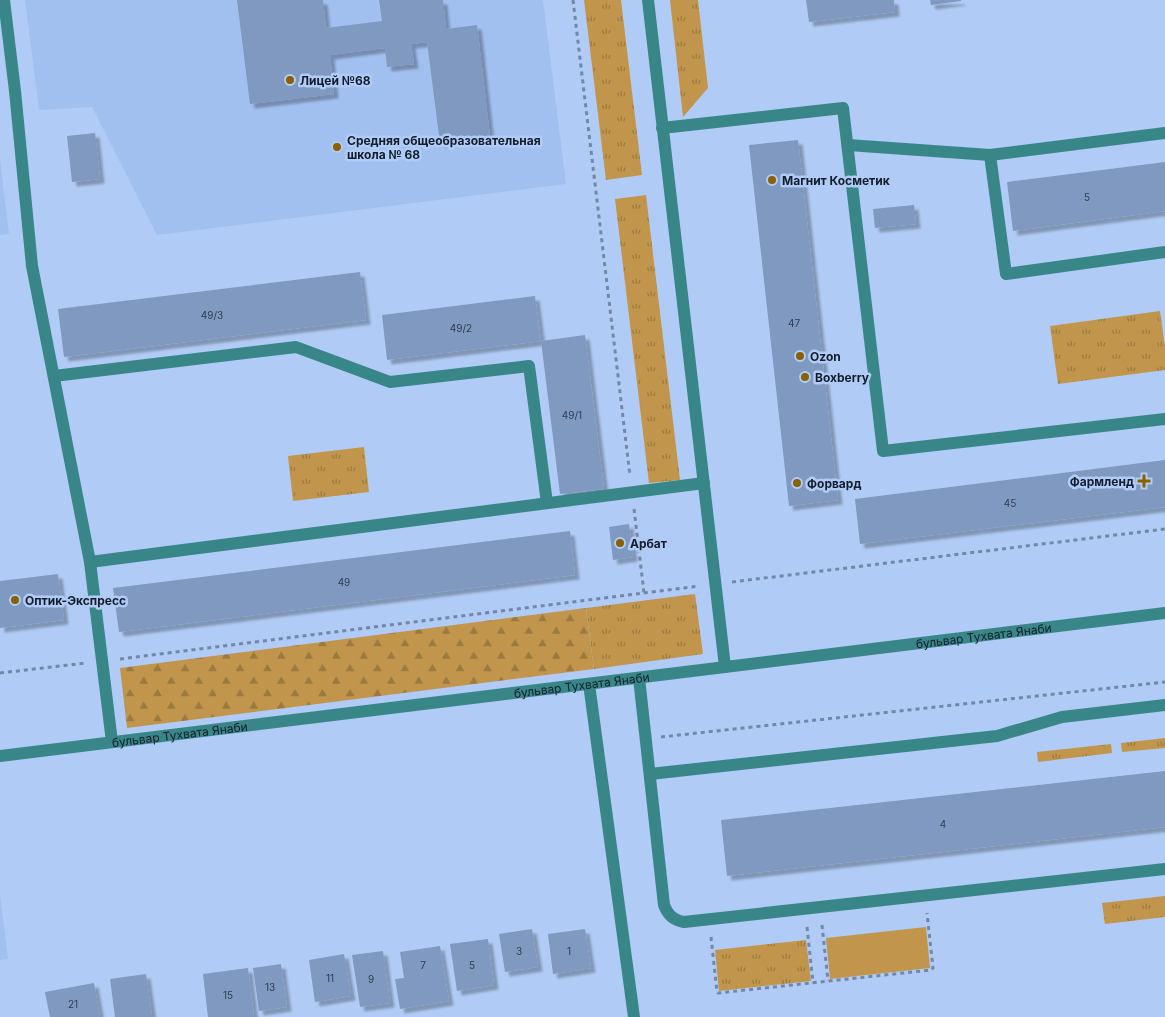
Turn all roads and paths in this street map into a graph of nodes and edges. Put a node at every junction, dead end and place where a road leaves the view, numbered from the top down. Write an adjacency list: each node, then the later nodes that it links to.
1 (4, 0): 9 (street)
2 (573, 0): 12 (path)
3 (648, 0): 4 (street)
4 (662, 128): 6 (street); 11 (street)
5 (1165, 133): 7 (street)
6 (848, 145): 7 (street); 10 (street)
7 (990, 155): 8 (street)
8 (1165, 252)
9 (54, 376): 13 (street); 15 (street)
10 (1165, 419)
11 (704, 483): 12 (street); 16 (street)
12 (632, 492): 13 (street); 17 (path)
13 (546, 503): 15 (street)
14 (1165, 529): 16 (path)
15 (90, 562): 19 (street)
16 (715, 584): 17 (path); 20 (street)
17 (644, 593): 19 (path)
18 (1165, 614): 20 (street, бульвар Тухвата Янаби)
19 (102, 661): 21 (path); 27 (street)
20 (725, 667): 22 (street, бульвар Тухвата Янаби)
21 (0, 674)
22 (639, 678): 24 (street, бульвар Тухвата Янаби); 26 (street)
23 (1165, 682): 26 (path)
24 (590, 684): 27 (street, бульвар Тухвата Янаби); 37 (street)
25 (1165, 705): 29 (street)
26 (646, 739): 29 (street)
27 (112, 742): 28 (street, бульвар Тухвата Янаби)
28 (0, 756)
29 (650, 774): 34 (street)
30 (1165, 869): 31 (street)
31 (925, 895): 32 (street); 35 (path)
32 (820, 907): 33 (street); 35 (path)
33 (805, 908): 34 (street); 36 (path)
34 (709, 919): 36 (path)
35 (828, 982): 36 (path)
36 (813, 983)
37 (634, 1017)

